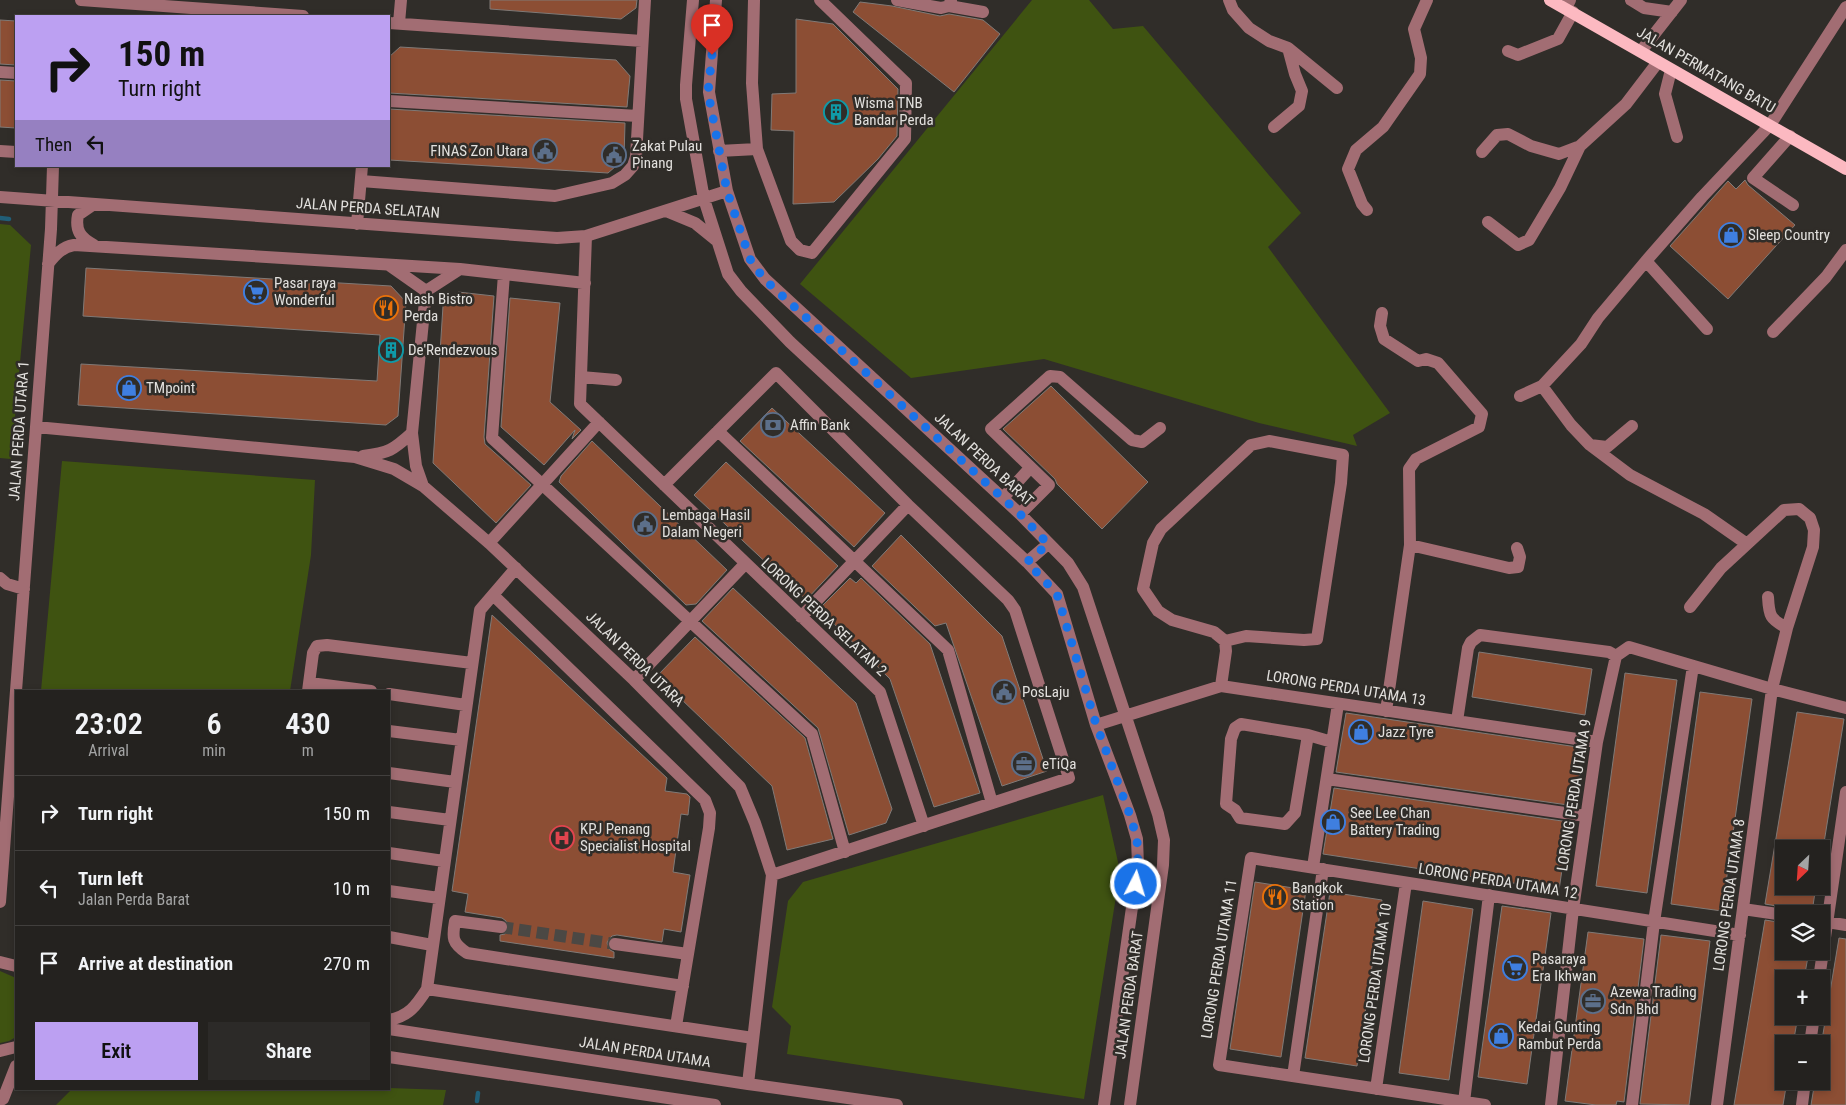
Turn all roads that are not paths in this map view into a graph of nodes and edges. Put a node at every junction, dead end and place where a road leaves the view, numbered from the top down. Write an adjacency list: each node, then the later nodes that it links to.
1 (81, 0): 17 (street)
2 (401, 0): 21 (street)
3 (645, 0): 22 (street)
4 (693, 0): 49 (street, JALAN PERDA BARAT)
5 (716, 0): 40 (street, JALAN PERDA BARAT)
6 (754, 0): 38 (street)
7 (820, 0): 38 (street)
8 (897, 0): 14 (street)
9 (1229, 0): 23 (street)
10 (1427, 0): 53 (street)
11 (1550, 0): 15 (main road, JALAN PERMATANG BATU)
12 (1632, 0): 19 (street)
13 (1680, 0): 19 (street)
14 (950, 3): 18 (street)
15 (1570, 6): 24 (main road, JALAN PERMATANG BATU); 25 (street)
16 (1846, 7): 33 (street)
17 (168, 8): 20 (street)
18 (983, 12)
19 (1672, 12): 24 (street)
20 (286, 15)
21 (394, 23): 22 (street)
22 (642, 41): 32 (street)
23 (1288, 48): 30 (street); 34 (street)
24 (1641, 51): 26 (main road, JALAN PERMATANG BATU)
25 (1508, 52)
26 (1658, 62): 27 (main road, JALAN PERMATANG BATU); 37 (street)
27 (1671, 70): 33 (main road, JALAN PERMATANG BATU); 36 (street)
28 (0, 72): 29 (street)
29 (15, 73)
30 (1338, 88)
31 (390, 101): 32 (street)
32 (638, 116): 46 (street)
33 (1770, 125): 35 (main road, JALAN PERMATANG BATU); 61 (street)
34 (1274, 127)
35 (1790, 136): 45 (main road, JALAN PERMATANG BATU); 52 (street)
36 (1677, 137)
37 (1580, 146): 42 (street); 55 (street)
38 (757, 149): 40 (street)
39 (0, 151): 41 (street)
40 (719, 151): 47 (street, JALAN PERDA BARAT)
41 (15, 152)
42 (1482, 152)
43 (53, 167): 50 (street, JALAN PERDA UTARA 1)
44 (362, 167): 46 (street)
45 (1846, 169)
46 (361, 181): 56 (street)
47 (727, 191): 49 (street, JALAN PERDA SELATAN); 87 (street, JALAN PERDA BARAT)
48 (0, 197): 50 (street, JALAN PERDA SELATAN)
49 (704, 199): 54 (street, JALAN PERDA SELATAN); 58 (street, JALAN PERDA BARAT)
50 (52, 201): 51 (street, JALAN PERDA SELATAN); 62 (street, JALAN PERDA UTARA 1)
51 (94, 204): 56 (street, JALAN PERDA SELATAN); 59 (street)
52 (1793, 205)
53 (1367, 210)
54 (666, 211): 57 (street, JALAN PERDA SELATAN); 58 (street)
55 (1488, 222)
56 (357, 224): 57 (street, JALAN PERDA SELATAN)
57 (586, 236): 66 (street)
58 (716, 240): 96 (street, JALAN PERDA BARAT)
59 (98, 247): 62 (street); 63 (street)
60 (1846, 250): 70 (street)
61 (1646, 261): 69 (street); 73 (street)
62 (48, 264): 77 (street, JALAN PERDA UTARA 1)
63 (388, 265): 64 (street); 67 (street)
64 (460, 269): 65 (street); 67 (street)
65 (504, 274): 66 (street); 84 (street)
66 (585, 283): 71 (street)
67 (426, 291): 80 (street)
68 (1382, 313): 93 (street)
69 (1707, 329)
70 (1773, 332)
71 (581, 377): 72 (street); 75 (street, LORONG PERDA SELATAN 2)
72 (616, 380)
73 (1542, 386): 74 (street); 81 (street)
74 (1520, 396)
75 (599, 422): 84 (street); 85 (street, LORONG PERDA SELATAN 2)
76 (1632, 426): 81 (street)
77 (36, 427): 82 (street); 100 (street, JALAN PERDA UTARA 1)
78 (1160, 428): 83 (street)
79 (718, 430): 85 (street); 88 (street); 95 (street)
80 (412, 433): 82 (street); 86 (street)
81 (1590, 445): 92 (street)
82 (355, 457): 86 (street, JALAN PERDA UTARA)
83 (1030, 468): 87 (street); 89 (street)
84 (543, 484): 90 (street); 105 (street)
85 (664, 484): 97 (street, LORONG PERDA SELATAN 2)
86 (423, 486): 90 (street, JALAN PERDA UTARA)
87 (1003, 498): 89 (street, JALAN PERDA BARAT)
88 (908, 506): 95 (street); 134 (street)
89 (1020, 514): 91 (street, JALAN PERDA BARAT)
90 (489, 543): 98 (street, JALAN PERDA UTARA)
91 (1048, 544): 96 (street); 121 (street, JALAN PERDA BARAT)
92 (1747, 544): 103 (street, LORONG PERDA UTAMA 8); 106 (street, LORONG PERDA UTAMA 8)
93 (1410, 545): 94 (street); 120 (street)
94 (1517, 548)
95 (854, 562): 104 (street); 134 (street)
96 (1027, 562): 123 (street, JALAN PERDA BARAT)
97 (744, 564): 104 (street, LORONG PERDA SELATAN 2); 105 (street)
98 (516, 568): 101 (street); 111 (street, JALAN PERDA UTARA)
99 (0, 578): 100 (street)
100 (24, 589): 129 (street, JALAN PERDA UTARA 1)
101 (493, 595): 109 (street); 164 (street)
102 (1768, 597): 106 (street)
103 (1690, 607)
104 (801, 617): 138 (street, LORONG PERDA SELATAN 2)
105 (690, 621): 111 (street); 139 (street)
106 (1787, 628): 114 (street, LORONG PERDA UTAMA 8)
107 (1225, 641): 107 (street); 112 (street)
108 (1616, 656): 110 (street); 122 (street); 128 (street, LORONG PERDA UTAMA 9)
109 (472, 663): 113 (street); 118 (street)
110 (1693, 666): 114 (street); 156 (street)
111 (634, 680): 144 (street, JALAN PERDA UTARA)
112 (1221, 686): 117 (street, LORONG PERDA UTAMA 13); 121 (street, LORONG PERDA UTAMA 13)
113 (309, 687): 115 (street)
114 (1772, 689): 119 (street); 152 (street, LORONG PERDA UTAMA 8)
115 (356, 690)
116 (390, 694): 118 (street)
117 (1338, 704): 120 (street, LORONG PERDA UTAMA 13); 127 (street)
118 (466, 705): 126 (street)
119 (1846, 708)
120 (1386, 711): 122 (street, LORONG PERDA UTAMA 13)
121 (1125, 715): 123 (street, LORONG PERDA UTAMA 13); 186 (street, JALAN PERDA BARAT)
122 (1457, 721): 128 (street, LORONG PERDA UTAMA 13)
123 (1096, 724): 185 (street, JALAN PERDA BARAT)
124 (390, 731): 126 (street)
125 (1308, 735): 125 (street); 127 (street)
126 (461, 740): 132 (street)
127 (1332, 742): 131 (street)
128 (1597, 742): 136 (street, LORONG PERDA UTAMA 9)
129 (6, 744): 149 (street, JALAN PERDA UTARA 1)
130 (390, 773): 132 (street)
131 (1327, 779): 136 (street); 143 (street)
132 (455, 782): 137 (street)
133 (1846, 792): 150 (street)
134 (992, 804): 138 (street)
135 (390, 812): 137 (street)
136 (1586, 816): 151 (street, LORONG PERDA UTAMA 9)
137 (450, 820): 142 (street)
138 (924, 826): 139 (street)
139 (845, 852): 144 (street)
140 (390, 853): 142 (street)
141 (1251, 858): 143 (street, LORONG PERDA UTAMA 12); 177 (street, LORONG PERDA UTAMA 11)
142 (444, 861): 148 (street)
143 (1318, 868): 145 (street, LORONG PERDA UTAMA 12); 177 (street)
144 (772, 875): 172 (street, JALAN PERDA UTARA)
145 (1406, 883): 147 (street, LORONG PERDA UTAMA 12); 179 (street, LORONG PERDA UTAMA 10)
146 (390, 891): 148 (street)
147 (1489, 895): 151 (street, LORONG PERDA UTAMA 12); 182 (street)
148 (439, 898): 154 (street)
149 (0, 902)
150 (1827, 905)
151 (1574, 909): 156 (street, LORONG PERDA UTAMA 12); 188 (street, LORONG PERDA UTAMA 9)
152 (1743, 909): 153 (street); 160 (street, LORONG PERDA UTAMA 8)
153 (1775, 914)
154 (436, 918): 155 (street); 162 (street)
155 (455, 921): 159 (street); 167 (street)
156 (1654, 922): 160 (street, LORONG PERDA UTAMA 12); 189 (street)
157 (1830, 922): 158 (street)
158 (1846, 925)
159 (501, 927)
160 (1740, 935): 190 (street, LORONG PERDA UTAMA 8)
161 (390, 937): 162 (street)
162 (432, 944): 168 (street)
163 (616, 944): 164 (street)
164 (688, 954): 167 (street)
165 (0, 962): 166 (street)
166 (15, 966)
167 (683, 986): 170 (street)
168 (427, 989): 169 (street); 170 (street)
169 (390, 1020)
170 (676, 1026): 172 (street)
171 (390, 1029): 178 (street, JALAN PERDA UTAMA)
172 (753, 1038): 178 (street, JALAN PERDA UTARA)
173 (15, 1046): 174 (street)
174 (0, 1051)
175 (390, 1057): 183 (street)
176 (15, 1069): 181 (street)
177 (1293, 1076): 179 (street)
178 (748, 1084): 184 (street, JALAN PERDA UTAMA)
179 (1376, 1089): 182 (street)
180 (1804, 1090): 191 (street)
181 (0, 1100)
182 (1464, 1102): 187 (street)
183 (715, 1105)
184 (897, 1105)
185 (1104, 1105)
186 (1130, 1105)
187 (1486, 1105)
188 (1551, 1105)
189 (1632, 1105)
190 (1717, 1105)
191 (1802, 1105)

